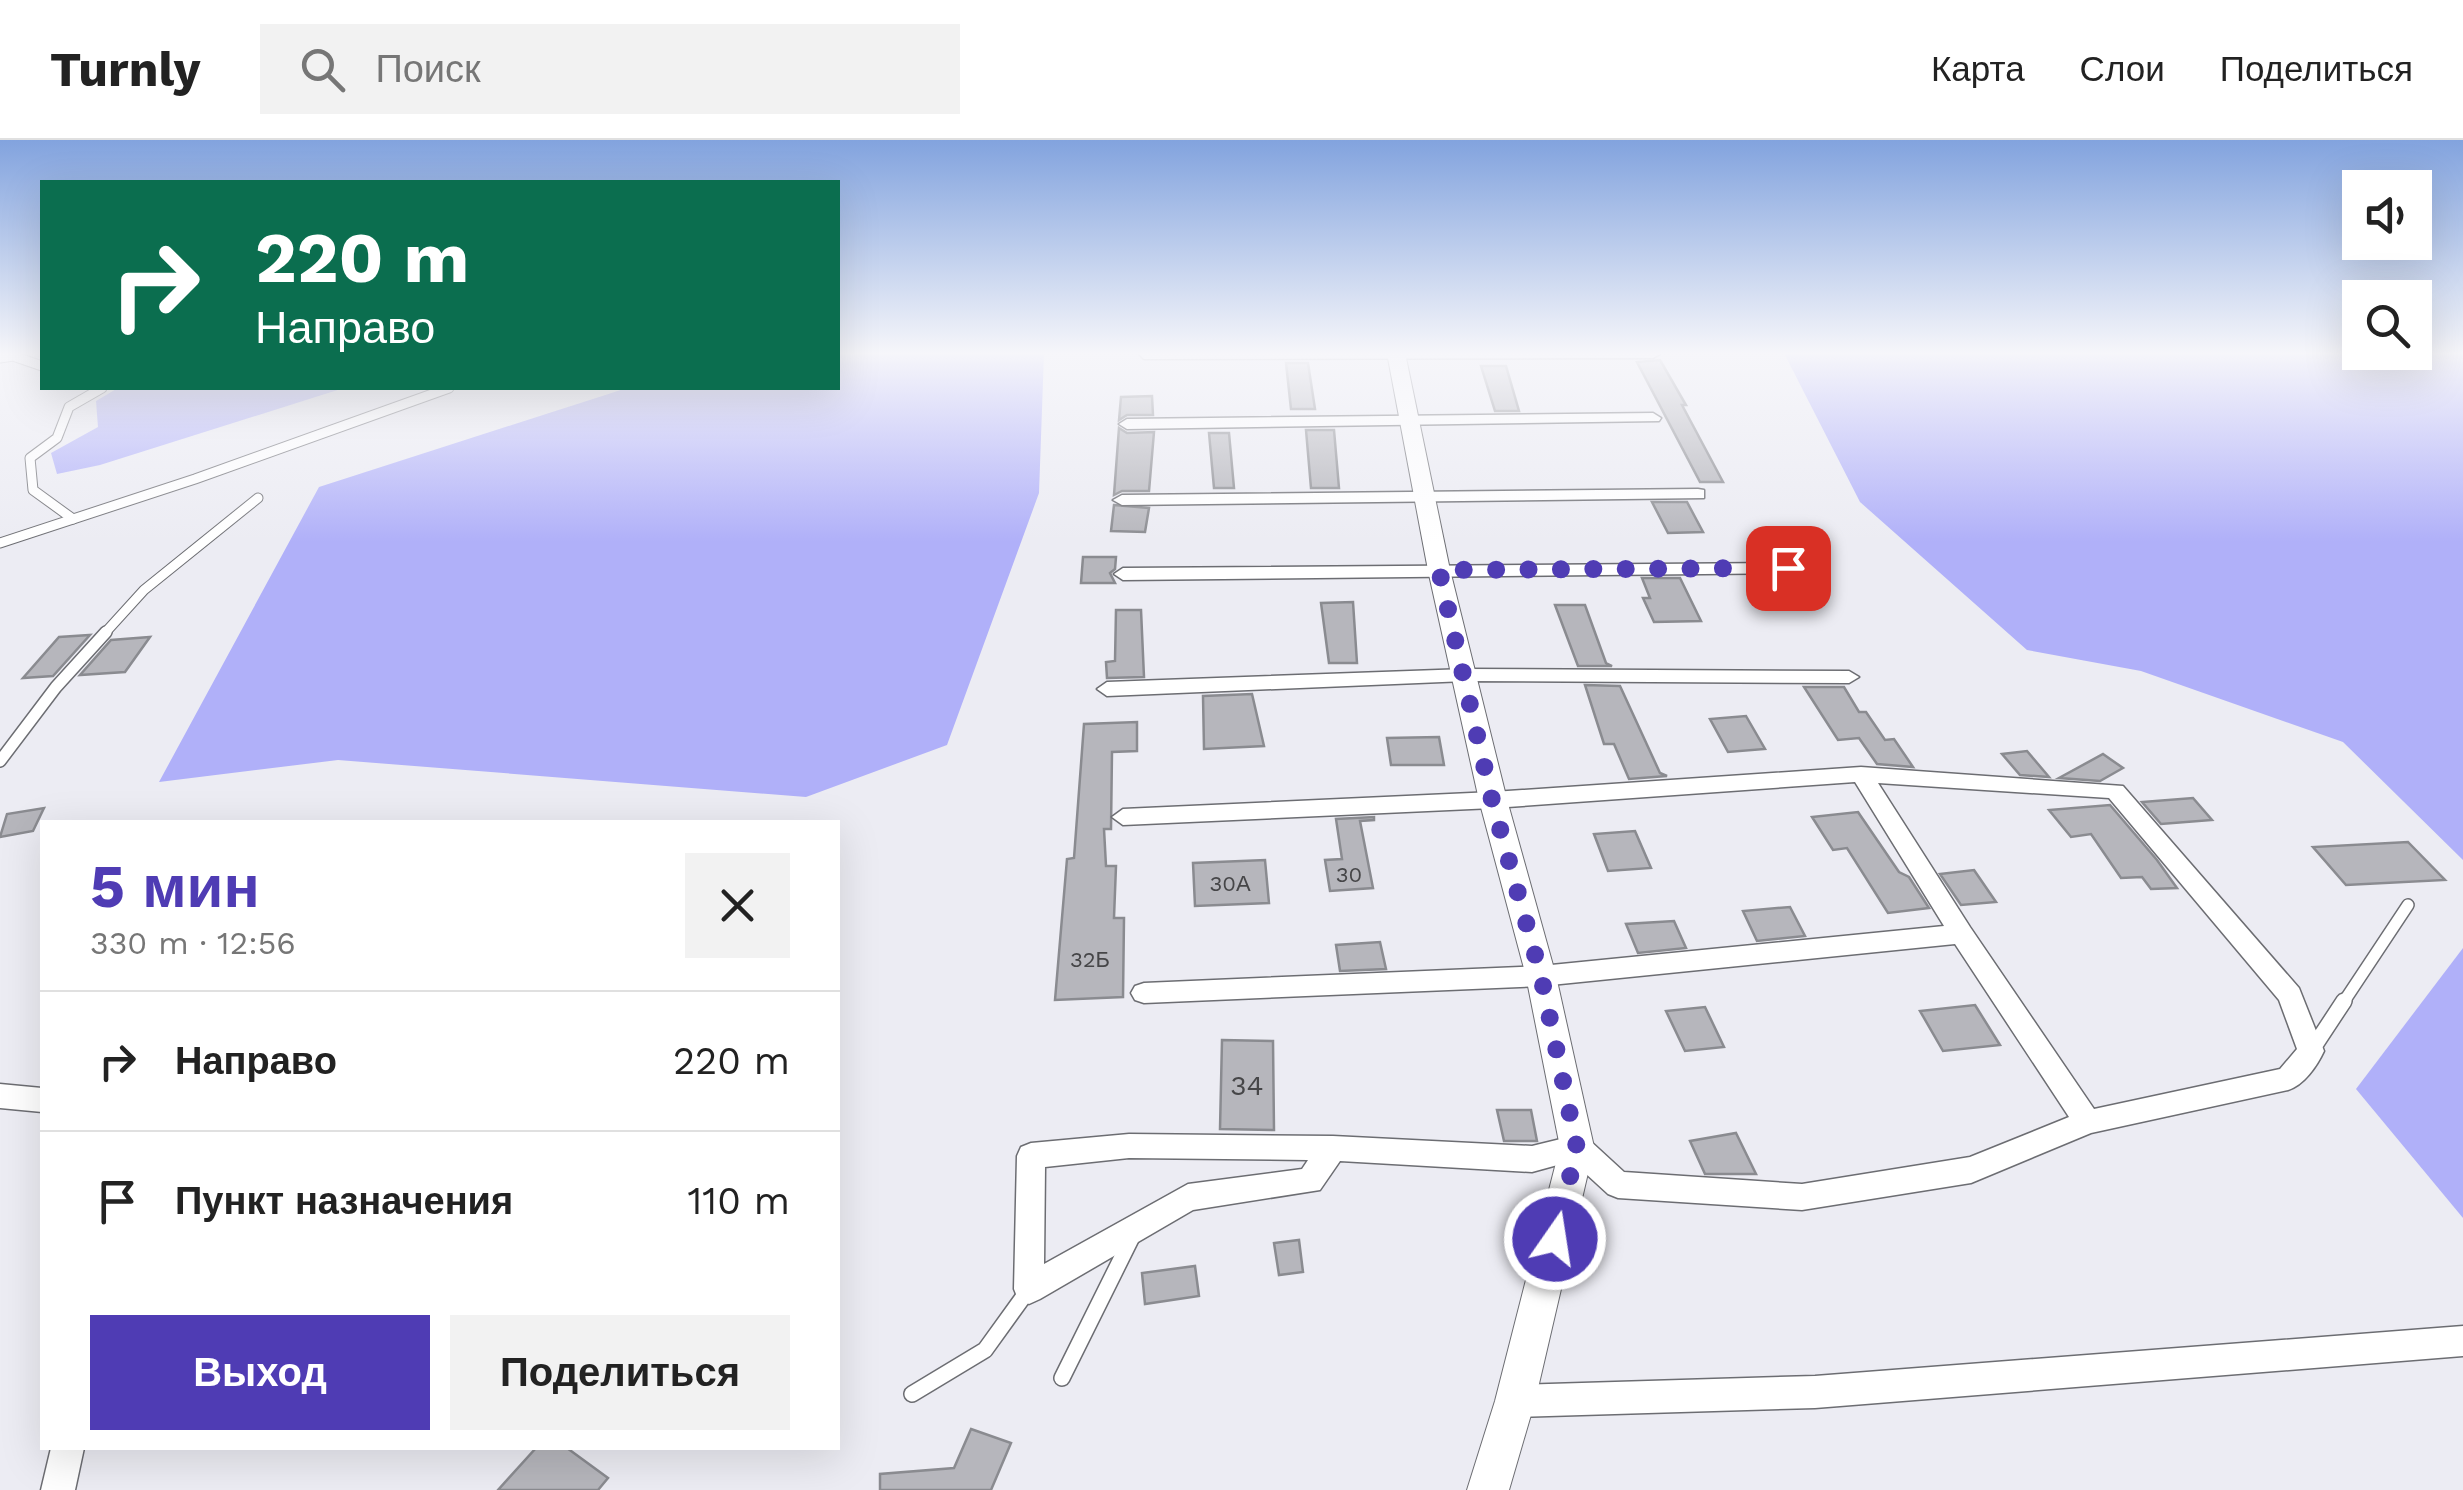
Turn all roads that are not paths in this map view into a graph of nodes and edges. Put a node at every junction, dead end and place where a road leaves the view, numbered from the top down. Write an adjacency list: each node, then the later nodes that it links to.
1 (66, 416): 11 (lane)
2 (369, 416): 11 (lane)
3 (1409, 416): 5 (street)
4 (1653, 418): 5 (street)
5 (1410, 420): 6 (street); 9 (street)
6 (1126, 424)
7 (1698, 494): 9 (street)
8 (258, 498): 19 (lane)
9 (1428, 498): 10 (street); 14 (street)
10 (1122, 500)
11 (73, 519): 12 (lane)
12 (0, 543)
13 (1788, 568): 14 (street)
14 (1439, 570): 15 (street); 16 (street)
15 (1123, 574)
16 (1466, 675): 17 (street); 18 (street); 21 (street)
17 (1849, 678)
18 (1107, 690)
19 (0, 761)
20 (1861, 774): 21 (street); 24 (street); 27 (street)
21 (1492, 800): 22 (street); 25 (street)
22 (1123, 817)
23 (2408, 905): 27 (lane)
24 (1962, 934): 25 (street); 30 (street)
25 (1541, 976): 26 (street); 32 (street)
26 (1144, 992)
27 (2311, 1051): 30 (street)
28 (0, 1096): 29 (street)
29 (40, 1100)
30 (2088, 1122): 32 (street)
31 (1334, 1148): 32 (street); 33 (street); 34 (street)
32 (1577, 1148): 38 (street)
33 (1137, 1226): 34 (street); 36 (lane)
34 (1029, 1288): 37 (lane)
35 (2463, 1341): 38 (street)
36 (1062, 1378)
37 (912, 1394)
38 (1515, 1401): 41 (street)
39 (68, 1450): 40 (street)
40 (58, 1490)
41 (1488, 1490)

